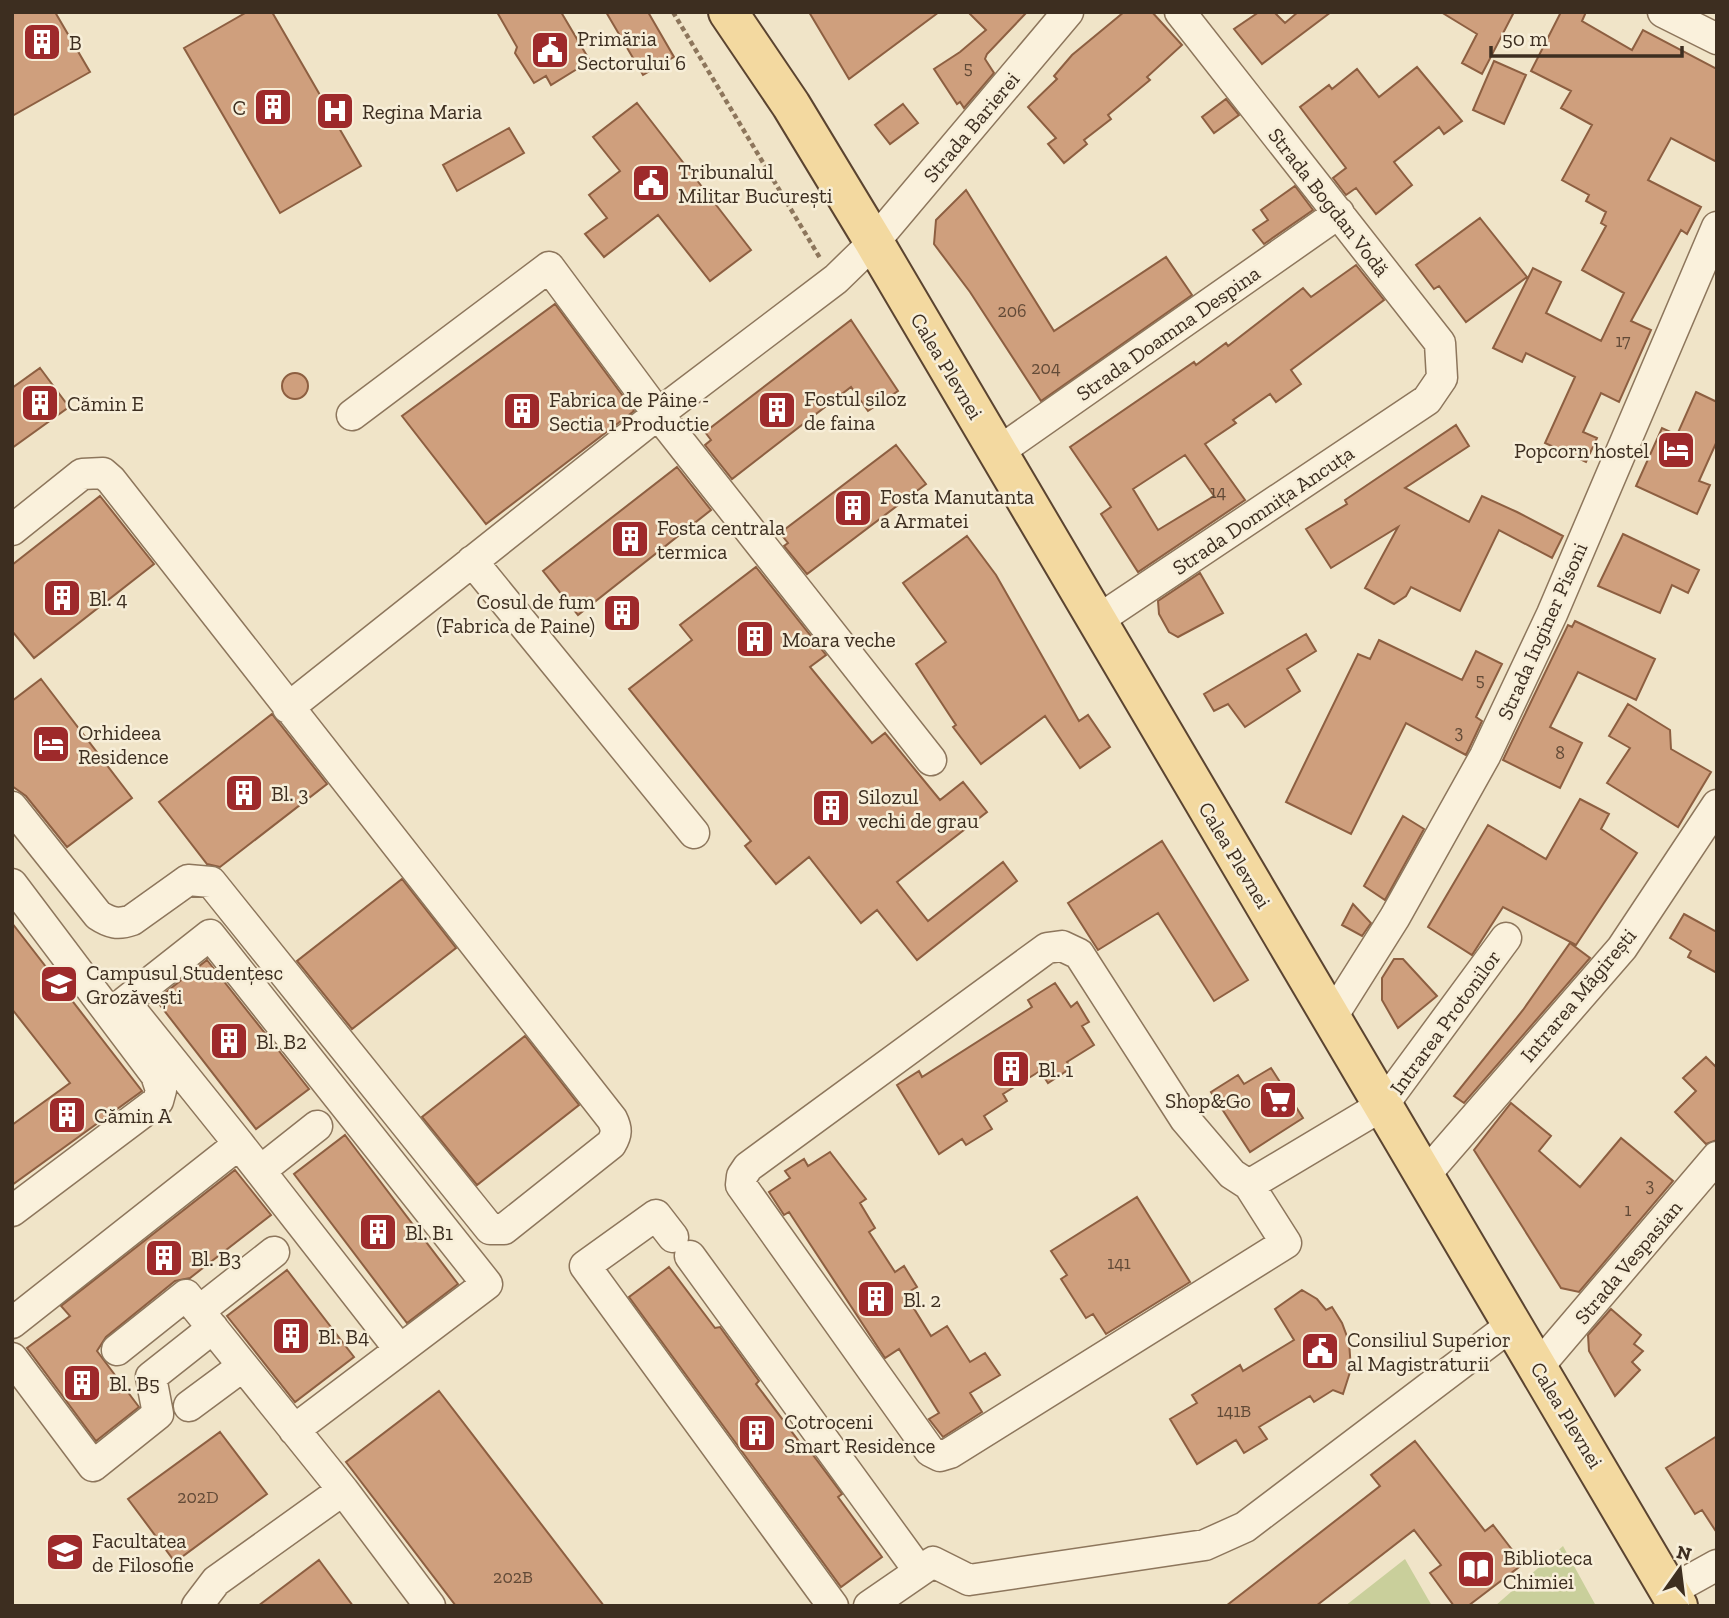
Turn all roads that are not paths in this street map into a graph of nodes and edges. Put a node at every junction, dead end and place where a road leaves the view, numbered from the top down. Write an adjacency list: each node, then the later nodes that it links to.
1 (728, 12): 7 (main road, Calea Plevnei)
2 (748, 12): 7 (main road, Calea Plevnei)
3 (1068, 12): 10 (street, Strada Barierei)
4 (1180, 12): 8 (street, Strada Bogdan Vodă)
5 (1663, 12): 6 (street)
6 (1717, 39)
7 (790, 105): 10 (main road, Calea Plevnei)
8 (1339, 214): 11 (street, Strada Bogdan Vodă); 14 (street, Strada Doamna Despina)
9 (1717, 227): 25 (street, Strada Inginer Pisoni)
10 (874, 242): 12 (street, Strada Barierei); 14 (main road, Calea Plevnei)
11 (1427, 400): 17 (street, Strada Domnița Ancuța)
12 (658, 414): 13 (street); 16 (street, Strada Barierei); 19 (street)
13 (352, 415)
14 (998, 452): 17 (main road, Calea Plevnei)
15 (12, 530): 18 (street)
16 (472, 561): 18 (street, Strada Barierei); 22 (street)
17 (1098, 620): 25 (main road, Calea Plevnei)
18 (288, 708): 21 (street)
19 (931, 760)
20 (1717, 805): 31 (street, Intrarea Măgirești)
21 (12, 807)
22 (694, 833)
23 (12, 884): 33 (street)
24 (1506, 938): 26 (street, Intrarea Protonilor)
25 (1332, 1017): 26 (main road, Calea Plevnei)
26 (1383, 1105): 31 (main road, Calea Plevnei); 32 (street)
27 (317, 1126): 30 (street)
28 (239, 1144): 30 (street); 36 (street); 39 (street)
29 (1717, 1157): 42 (street, Strada Vespasian)
30 (260, 1171): 39 (street)
31 (1425, 1175): 37 (main road, Calea Plevnei)
32 (1248, 1185): 32 (street)
33 (12, 1211)
34 (274, 1252): 35 (street)
35 (206, 1320): 38 (street); 40 (street); 41 (street)
36 (12, 1323)
37 (1513, 1324): 42 (main road, Calea Plevnei); 47 (street)
38 (117, 1350)
39 (400, 1350): 44 (street)
40 (12, 1358)
41 (243, 1366): 43 (street); 44 (street)
42 (1538, 1367): 48 (main road, Calea Plevnei)
43 (189, 1406)
44 (294, 1430): 45 (street)
45 (343, 1490): 49 (street); 50 (street)
46 (1717, 1565): 48 (street)
47 (919, 1571): 51 (street); 52 (street)
48 (1674, 1599)
49 (197, 1606)
50 (430, 1606)
51 (833, 1606)
52 (869, 1606)

